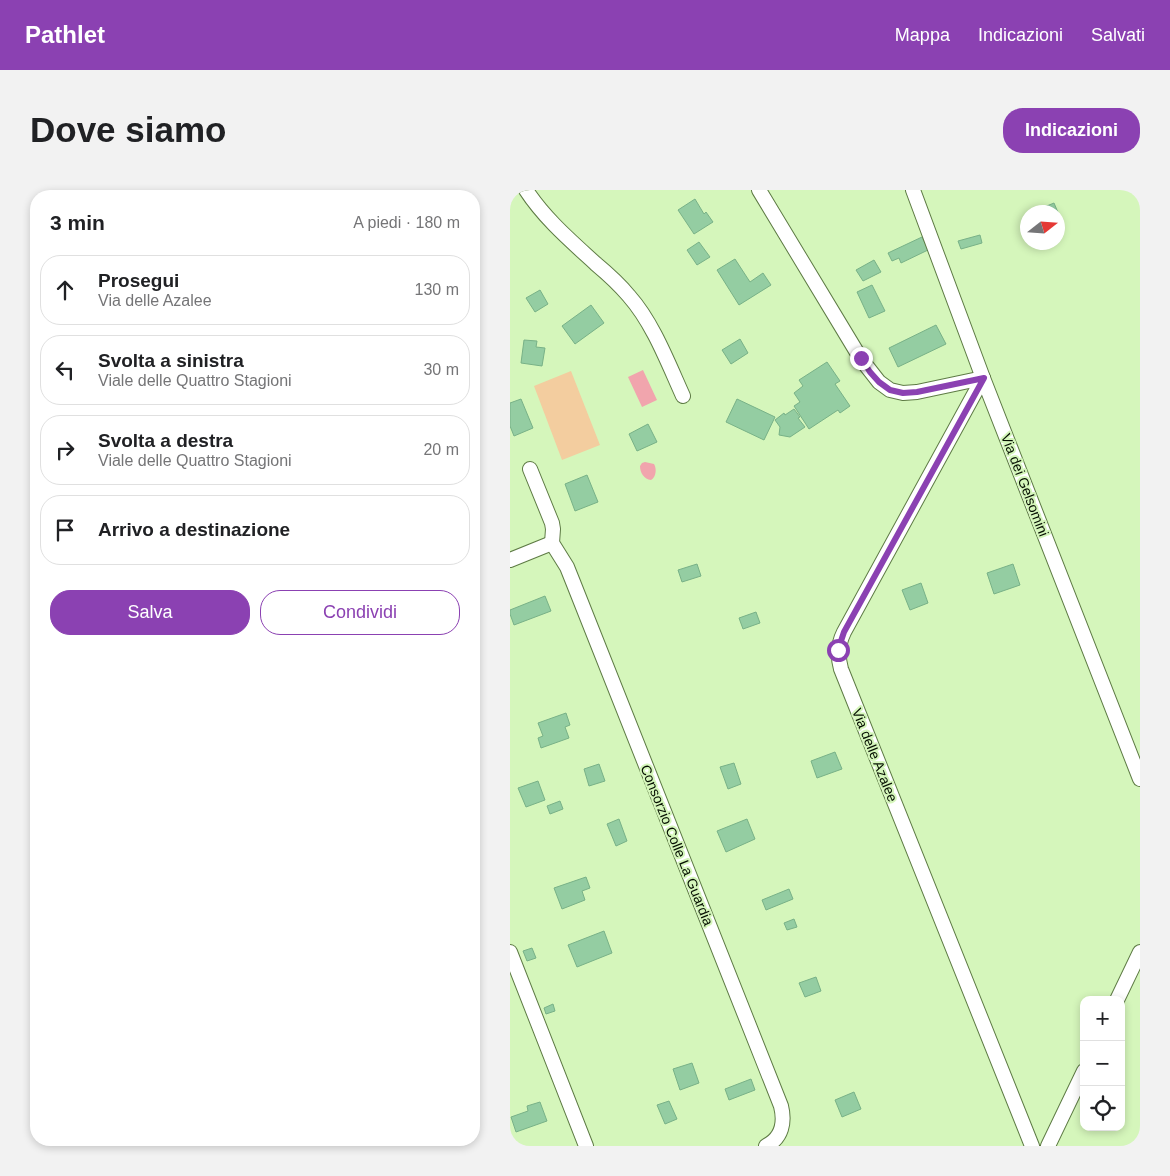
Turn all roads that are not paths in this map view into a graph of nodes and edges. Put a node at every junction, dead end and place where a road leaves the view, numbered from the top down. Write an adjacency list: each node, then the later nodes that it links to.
1 (526, 190): 5 (street)
2 (759, 190): 4 (street)
3 (913, 190): 4 (street, Via dei Gelsomini)
4 (984, 378): 9 (street, Via dei Gelsomini); 16 (street, Via delle Azalee)
5 (684, 396)
6 (530, 469): 7 (street, Consorzio Colle La Guardia)
7 (552, 543): 8 (street); 15 (street, Consorzio Colle La Guardia)
8 (510, 560)
9 (1140, 779)
10 (510, 952): 14 (street)
11 (1140, 952): 12 (street)
12 (1119, 996)
13 (1080, 1079): 17 (street)
14 (586, 1146)
15 (766, 1146)
16 (1032, 1146)
17 (1048, 1146)

